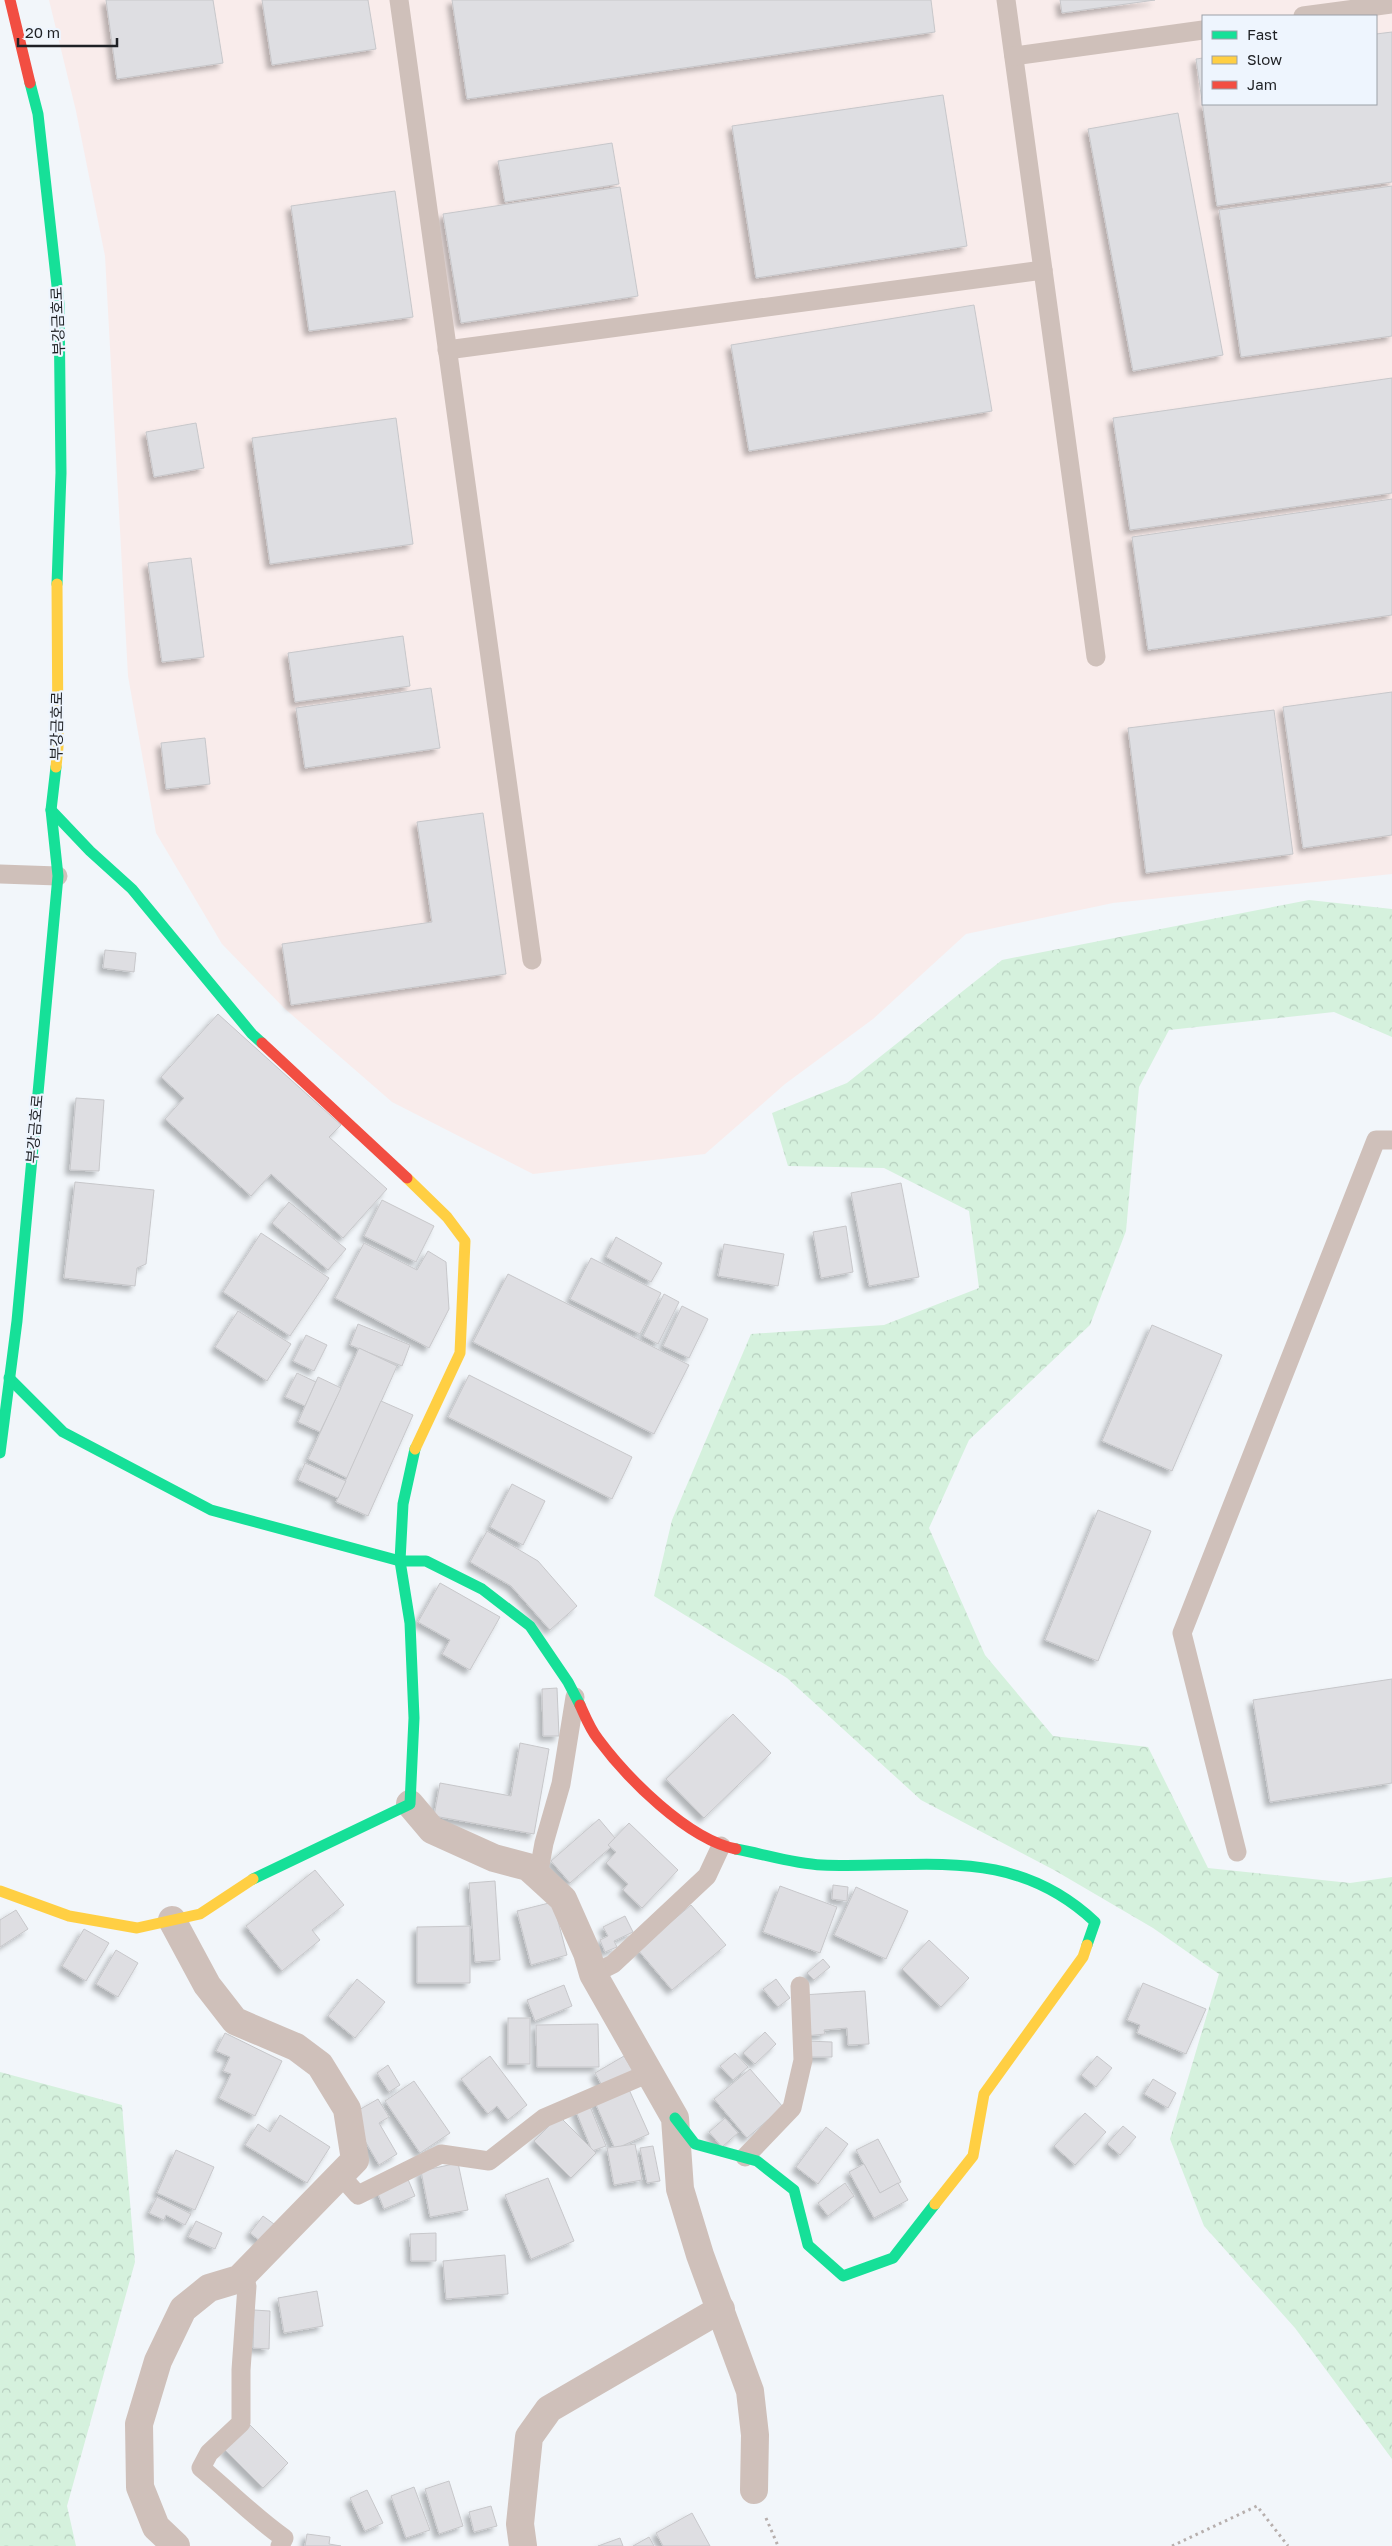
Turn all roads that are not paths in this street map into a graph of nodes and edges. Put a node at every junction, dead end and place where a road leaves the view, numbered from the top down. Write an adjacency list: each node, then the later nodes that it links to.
1 (10, 0): 11 (street, 부강금호로)
2 (399, 0): 9 (lane)
3 (1006, 0): 7 (lane)
4 (1392, 4): 5 (lane)
5 (1310, 15)
6 (1202, 30): 7 (lane)
7 (1014, 56): 8 (lane)
8 (1043, 270): 9 (lane); 10 (lane)
9 (447, 350): 14 (lane)
10 (1096, 657)
11 (51, 810): 13 (street, 부강금호로); 18 (street)
12 (0, 874): 13 (lane)
13 (58, 876): 16 (street, 부강금호로)
14 (532, 960)
15 (1392, 1140): 22 (lane)
16 (9, 1378): 17 (street, 부강금호로); 18 (street)
17 (0, 1453)
18 (400, 1561): 19 (street); 20 (street)
19 (575, 1697): 21 (street); 23 (lane)
20 (410, 1804): 23 (street); 25 (street)
21 (722, 1846): 26 (lane); 30 (street)
22 (1238, 1852)
23 (538, 1876): 26 (street)
24 (0, 1891): 25 (street)
25 (172, 1920): 31 (street)
26 (593, 1974): 28 (street)
27 (800, 1986): 30 (lane)
28 (649, 2073): 29 (street); 31 (lane)
29 (675, 2118): 30 (street); 33 (street)
30 (744, 2157)
31 (340, 2176): 32 (street)
32 (239, 2279): 35 (street); 36 (lane)
33 (721, 2309): 34 (street); 37 (street)
34 (754, 2490)
35 (176, 2546)
36 (280, 2546)
37 (523, 2546)

